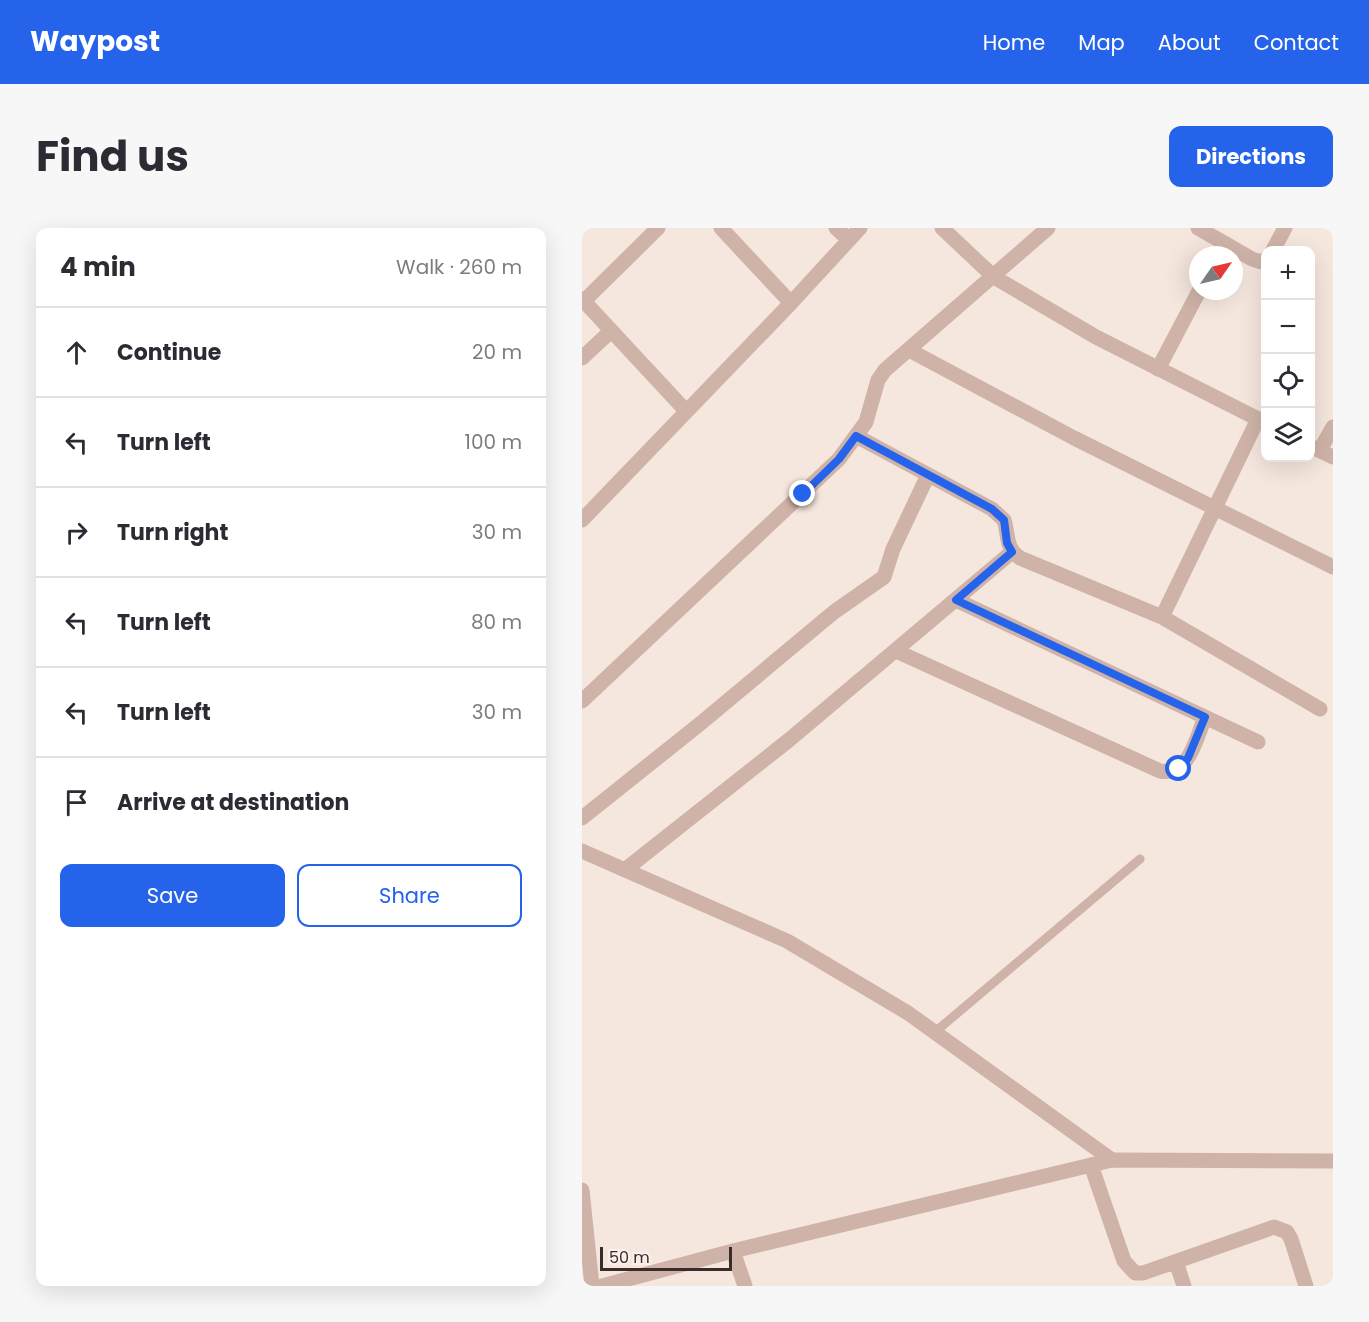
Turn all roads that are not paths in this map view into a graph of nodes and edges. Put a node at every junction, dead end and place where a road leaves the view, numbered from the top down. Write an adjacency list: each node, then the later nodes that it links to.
1 (658, 228): 15 (street)
2 (721, 228): 17 (street)
3 (836, 228): 9 (street)
4 (860, 228): 9 (street)
5 (942, 228): 14 (street)
6 (1048, 228): 14 (street)
7 (1198, 228): 10 (street)
8 (1285, 228): 11 (street)
9 (849, 240): 17 (street)
10 (1219, 246)
11 (1275, 246)
12 (1243, 256): 13 (street)
13 (1261, 262)
14 (994, 277): 19 (street); 21 (street)
15 (583, 300): 18 (street)
16 (1194, 300): 21 (street)
17 (792, 303): 22 (street)
18 (611, 331): 20 (street); 22 (street)
19 (909, 350): 26 (street); 29 (street)
20 (582, 358)
21 (1158, 369): 23 (street)
22 (686, 411): 30 (street)
23 (1261, 420)
24 (1261, 423): 29 (street)
25 (1333, 427): 27 (street)
26 (856, 436): 28 (street); 36 (street)
27 (1321, 451)
28 (928, 475): 31 (street); 40 (street)
29 (1214, 509): 32 (street); 34 (street)
30 (582, 520)
31 (1012, 552): 33 (street); 34 (street)
32 (1333, 567)
33 (956, 600): 35 (street); 38 (street)
34 (1162, 617): 37 (street)
35 (896, 651): 38 (street); 43 (street)
36 (582, 701)
37 (1320, 709)
38 (1205, 717): 39 (street)
39 (1258, 742)
40 (582, 818)
41 (582, 851): 43 (street)
42 (1140, 859): 44 (lane)
43 (626, 869): 44 (street)
44 (935, 1032): 45 (street)
45 (1112, 1160): 46 (street); 47 (street)
46 (1333, 1161)
47 (1091, 1166): 49 (street); 50 (street)
48 (582, 1190): 52 (street)
49 (733, 1251): 51 (street); 54 (street)
50 (1176, 1262): 55 (street); 56 (street)
51 (651, 1280): 53 (street)
52 (592, 1286)
53 (602, 1286)
54 (745, 1286)
55 (1184, 1286)
56 (1306, 1286)

